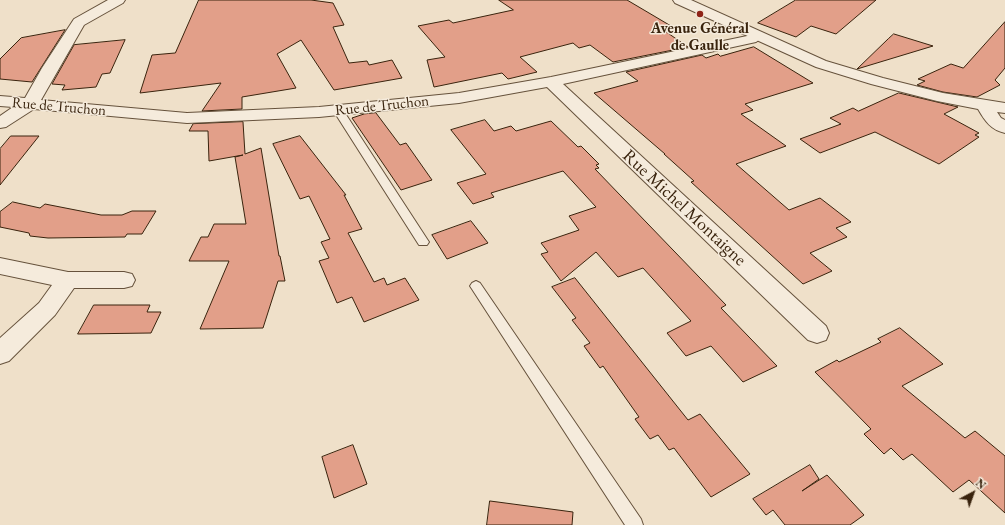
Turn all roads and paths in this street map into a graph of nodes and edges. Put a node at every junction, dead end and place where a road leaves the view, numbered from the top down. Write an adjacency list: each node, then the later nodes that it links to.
1 (118, 0): 6 (street)
2 (680, 0): 3 (street)
3 (757, 36): 4 (street, Rue de Truchon); 7 (street)
4 (551, 82): 9 (street, Rue de Truchon); 17 (street, Rue Michel Montaigne)
5 (0, 101): 6 (street, Rue de Truchon)
6 (30, 104): 9 (street, Rue de Truchon); 10 (street)
7 (985, 106): 8 (street); 11 (street)
8 (1005, 108)
9 (338, 110): 12 (lane)
10 (0, 123)
11 (1005, 128)
12 (423, 242)
13 (0, 266): 14 (street)
14 (68, 280): 15 (street); 18 (street)
15 (124, 280)
16 (476, 286): 19 (lane)
17 (817, 333)
18 (0, 354)
19 (635, 525)

